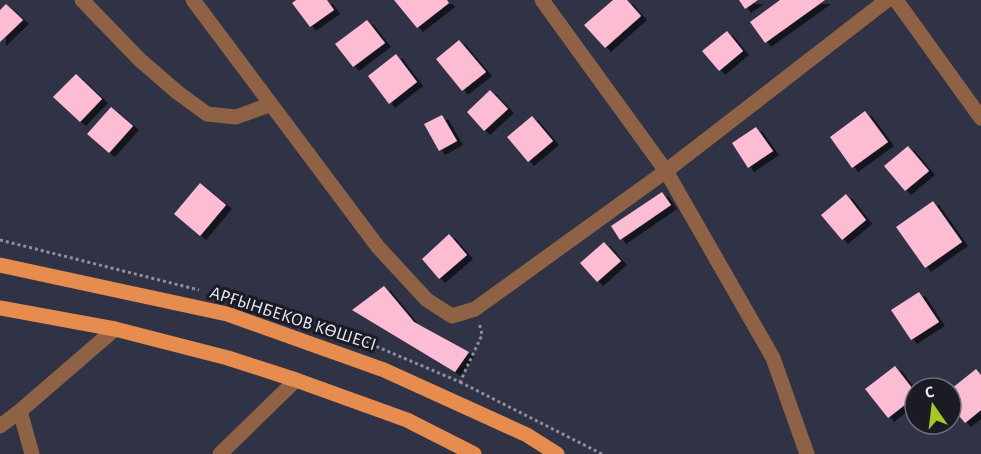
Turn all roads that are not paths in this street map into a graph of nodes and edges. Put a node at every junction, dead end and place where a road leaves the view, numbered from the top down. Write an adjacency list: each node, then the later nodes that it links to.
1 (82, 0): 6 (street)
2 (193, 0): 6 (street)
3 (542, 0): 8 (street)
4 (887, 0): 8 (street)
5 (896, 0): 7 (street)
6 (269, 105): 8 (street)
7 (981, 118)
8 (666, 171): 19 (street)
9 (0, 265): 18 (main road, АРҒЫНБЕКОВ КӨШЕСІ)
10 (0, 308): 11 (main road)
11 (115, 329): 12 (main road); 13 (street)
12 (296, 380): 16 (street); 17 (main road)
13 (20, 411): 14 (street); 15 (street)
14 (0, 426)
15 (33, 454)
16 (220, 454)
17 (474, 454)
18 (557, 454)
19 (807, 454)

